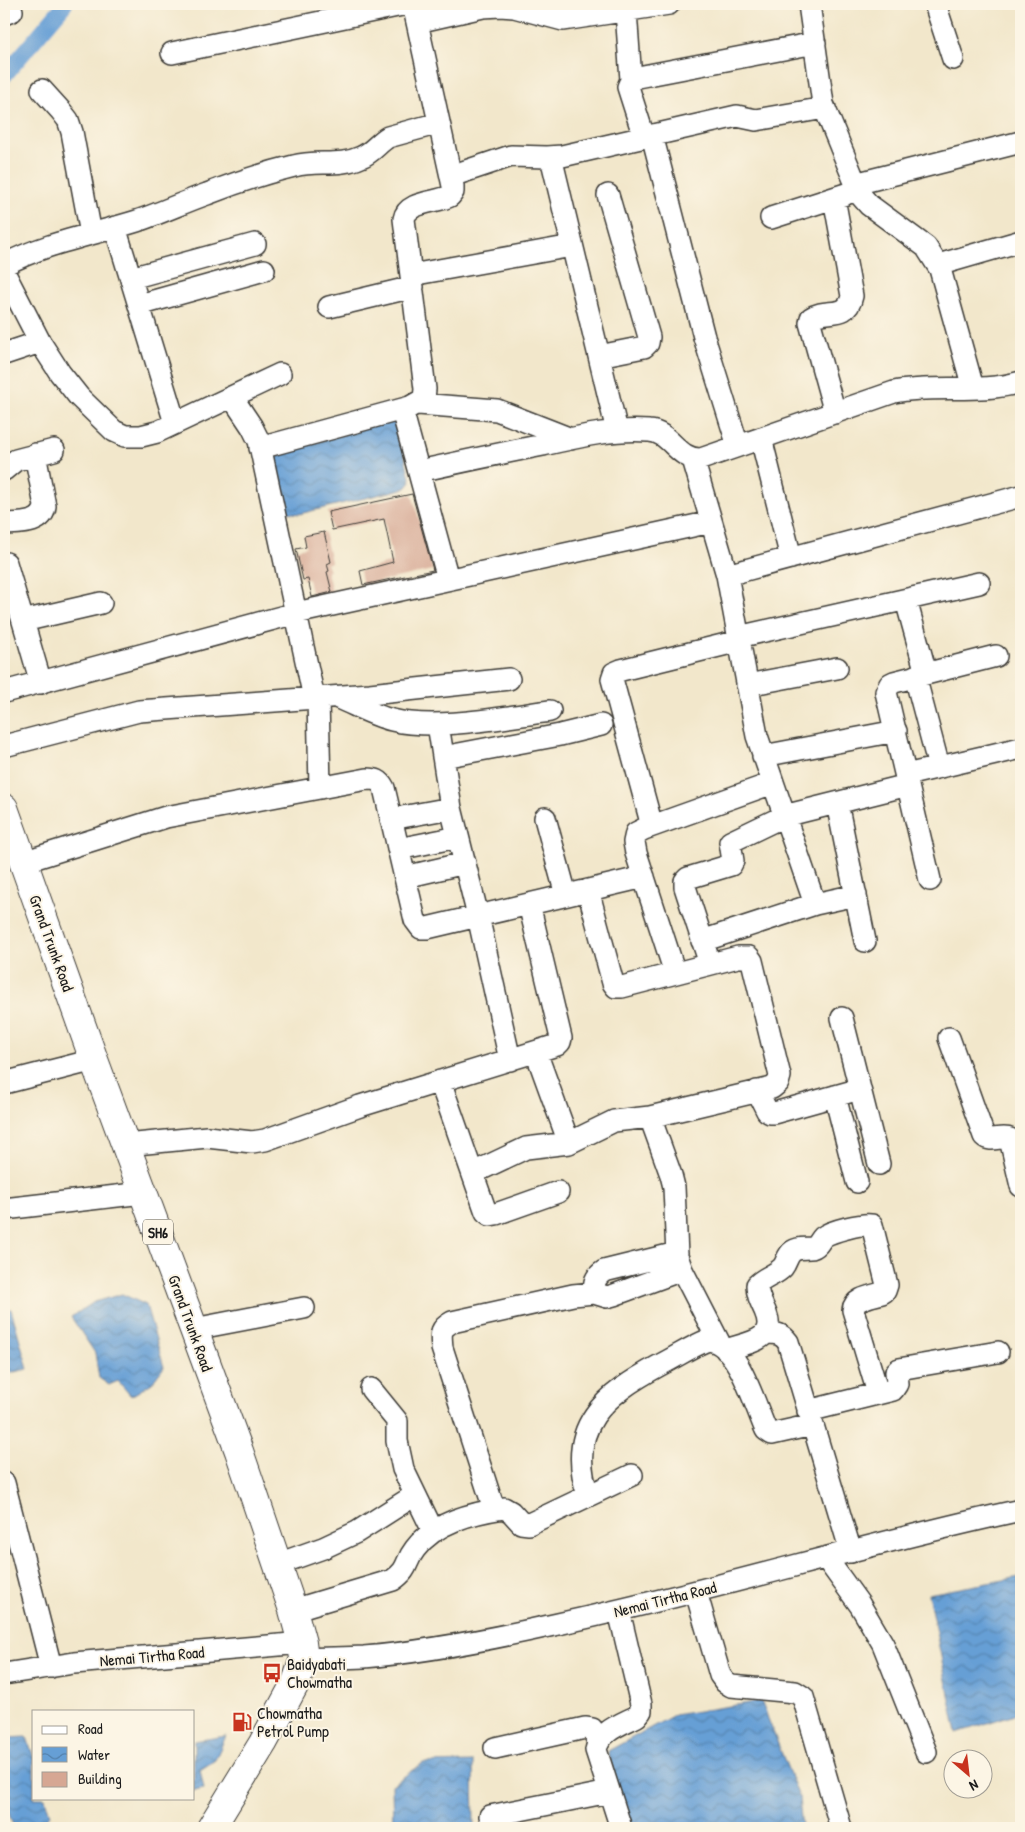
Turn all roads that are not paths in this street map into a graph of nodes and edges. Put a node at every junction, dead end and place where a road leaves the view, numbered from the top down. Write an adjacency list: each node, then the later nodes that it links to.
1 (669, 4): 5 (street)
2 (809, 4): 6 (street)
3 (934, 4): 8 (street)
4 (412, 10): 5 (street); 7 (street); 12 (street)
5 (626, 11): 9 (street)
6 (814, 42): 9 (street); 11 (street)
7 (172, 53)
8 (953, 59)
9 (631, 80): 13 (street)
10 (42, 90): 22 (street)
11 (825, 108): 13 (street); 17 (street)
12 (439, 123): 16 (street); 21 (street)
13 (648, 136): 15 (street); 47 (street)
14 (1021, 142): 17 (street)
15 (551, 157): 16 (street); 25 (street)
16 (451, 176): 31 (street)
17 (857, 187): 19 (street); 27 (street)
18 (608, 195): 36 (street)
19 (834, 198): 20 (street); 42 (street)
20 (771, 218)
21 (115, 227): 22 (street); 30 (street)
22 (90, 234): 26 (street)
23 (1021, 241): 27 (street)
24 (256, 244): 30 (street)
25 (572, 246): 31 (street); 36 (street)
26 (4, 265)
27 (938, 265): 39 (street)
28 (264, 270): 32 (street)
29 (4, 272): 34 (street)
30 (131, 278): 32 (street)
31 (412, 281): 33 (street); 41 (street)
32 (139, 305): 43 (street)
33 (329, 306)
34 (40, 342): 35 (street); 43 (street)
35 (4, 354)
36 (599, 356): 44 (street)
37 (280, 374): 40 (street)
38 (1021, 382): 39 (street)
39 (973, 388): 42 (street)
40 (232, 397): 43 (street); 48 (street)
41 (410, 407): 45 (street); 48 (street); 51 (street)
42 (835, 413): 46 (street)
43 (175, 423)
44 (617, 431): 45 (street); 49 (street)
45 (572, 438): 51 (street)
46 (761, 438): 47 (street); 55 (street)
47 (738, 446): 49 (street)
48 (260, 448): 62 (street)
49 (693, 459): 53 (street)
50 (4, 470): 54 (street)
51 (419, 471): 58 (street)
52 (1021, 496): 55 (street)
53 (711, 522): 57 (street); 58 (street)
54 (4, 524)
55 (792, 558): 57 (street)
56 (6, 563): 63 (street)
57 (727, 576): 64 (street)
58 (448, 580): 62 (street)
59 (979, 583): 60 (street)
60 (906, 600): 64 (street); 67 (street)
61 (101, 603): 63 (street)
62 (296, 613): 69 (street); 72 (street)
63 (23, 620): 69 (street)
64 (739, 639): 70 (street); 91 (street)
65 (996, 656): 67 (street)
66 (837, 668): 70 (street)
67 (921, 675): 76 (street); 81 (street)
68 (509, 679): 72 (street)
69 (41, 683): 71 (street)
70 (747, 685): 79 (street)
71 (4, 692)
72 (322, 697): 74 (street); 77 (street); 84 (street)
73 (550, 711): 74 (street)
74 (438, 724): 80 (street)
75 (601, 725): 80 (street)
76 (896, 731): 79 (street); 82 (street)
77 (4, 746)
78 (1021, 748): 81 (street)
79 (763, 756): 83 (street)
80 (443, 758): 87 (street)
81 (939, 767): 82 (street)
82 (907, 780): 85 (street); 98 (street)
83 (773, 783): 88 (street); 91 (street)
84 (320, 788): 90 (street); 93 (street)
85 (837, 803): 88 (street); 101 (street)
86 (4, 808): 93 (main road, Grand Trunk Road / SH6)
87 (451, 808): 90 (street); 92 (street)
88 (784, 816): 103 (street); 105 (street)
89 (545, 818): 100 (street)
90 (391, 819): 94 (street)
91 (652, 826): 97 (street)
92 (458, 837): 94 (street); 95 (street)
93 (14, 849): 112 (main road, Grand Trunk Road / SH6)
94 (398, 849): 96 (street)
95 (465, 863): 96 (street); 104 (street)
96 (405, 877): 104 (street)
97 (644, 877): 99 (street); 108 (street)
98 (930, 880)
99 (588, 890): 100 (street); 108 (street)
100 (566, 895): 102 (street)
101 (856, 895): 103 (street); 106 (street)
102 (529, 904): 104 (street); 111 (street)
103 (815, 904): 105 (street)
104 (478, 916): 113 (street)
105 (702, 941): 107 (street)
106 (866, 941)
107 (710, 964): 108 (street); 117 (street)
108 (675, 973)
109 (842, 1018): 116 (street)
110 (949, 1038): 123 (street)
111 (536, 1052): 113 (street); 120 (street)
112 (94, 1060): 115 (street); 121 (main road, Grand Trunk Road / SH6)
113 (510, 1060): 114 (street)
114 (440, 1081): 121 (street); 124 (street)
115 (4, 1084)
116 (860, 1089): 118 (street); 122 (street)
117 (757, 1091): 118 (street); 119 (street)
118 (835, 1096): 125 (street)
119 (650, 1117): 120 (street); 130 (street)
120 (569, 1143): 124 (street)
121 (126, 1146): 127 (main road, Grand Trunk Road / SH6)
122 (879, 1164)
123 (1019, 1165): 126 (street)
124 (473, 1173): 128 (street)
125 (857, 1182)
126 (1021, 1186)
127 (143, 1192): 129 (street); 135 (main road, Grand Trunk Road / SH6)
128 (558, 1192)
129 (4, 1208)
130 (679, 1262): 131 (street); 133 (street); 137 (street)
131 (611, 1269): 132 (street); 133 (street)
132 (594, 1293): 133 (street); 147 (street)
133 (614, 1295)
134 (304, 1308): 135 (street)
135 (194, 1329): 152 (main road, Grand Trunk Road / SH6)
136 (767, 1333): 137 (street); 140 (street); 141 (street)
137 (722, 1346): 141 (street); 144 (street)
138 (998, 1352): 140 (street)
139 (371, 1389): 145 (street)
140 (878, 1393): 141 (street)
141 (810, 1418): 150 (street)
142 (632, 1475): 144 (street)
143 (4, 1483): 146 (street)
144 (588, 1495): 147 (street)
145 (415, 1496): 149 (street); 152 (street)
146 (7, 1508): 157 (street)
147 (494, 1509): 149 (street)
148 (1021, 1510): 150 (street, Nemai Tirtha Road)
149 (433, 1531): 154 (street)
150 (851, 1552): 151 (street, Nemai Tirtha Road)
151 (826, 1558): 153 (street, Nemai Tirtha Road); 161 (street)
152 (278, 1564): 154 (main road, Grand Trunk Road / SH6)
153 (696, 1592): 155 (street, Nemai Tirtha Road); 166 (street)
154 (293, 1610): 156 (main road, Grand Trunk Road / SH6)
155 (619, 1611): 156 (street, Nemai Tirtha Road); 159 (street)
156 (303, 1651): 157 (street, Nemai Tirtha Road); 164 (main road)
157 (51, 1667): 158 (street, Nemai Tirtha Road)
158 (4, 1674)
159 (598, 1741): 160 (street); 162 (street)
160 (495, 1748)
161 (926, 1752)
162 (609, 1792): 163 (street); 165 (street)
163 (490, 1816)
164 (211, 1828)
165 (621, 1828)
166 (841, 1828)

